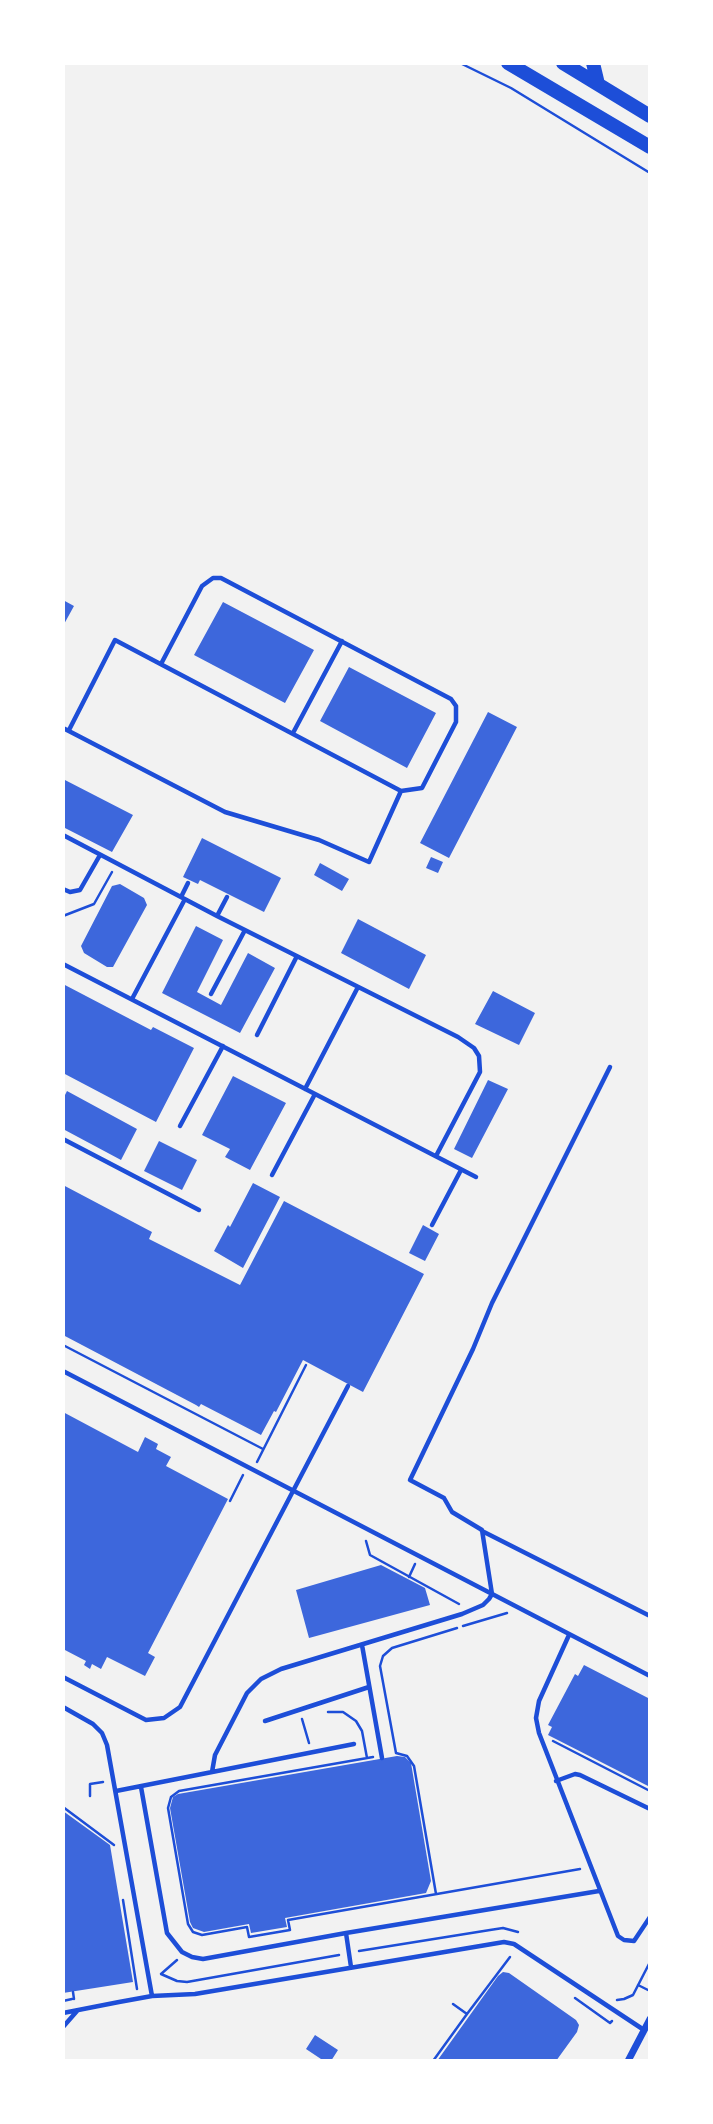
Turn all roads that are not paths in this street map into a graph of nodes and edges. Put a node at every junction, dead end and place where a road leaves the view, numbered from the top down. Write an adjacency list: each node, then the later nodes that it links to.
1 (508, 63): 6 (highway)
2 (563, 63): 4 (highway)
3 (593, 63): 4 (highway)
4 (598, 84): 5 (highway)
5 (650, 116)
6 (650, 148)
7 (343, 641): 8 (lane); 11 (lane); 12 (lane)
8 (161, 664): 10 (lane); 11 (lane)
9 (63, 728): 10 (lane)
10 (69, 730): 12 (lane)
11 (293, 733): 12 (lane)
12 (401, 791)
13 (63, 835): 14 (lane)
14 (100, 855): 16 (lane); 18 (lane)
15 (188, 883): 18 (lane)
16 (63, 889)
17 (227, 897): 19 (lane)
18 (183, 898): 19 (lane); 25 (lane)
19 (217, 916): 20 (lane)
20 (245, 930): 21 (lane); 24 (lane)
21 (297, 956): 23 (lane); 26 (lane)
22 (63, 964): 25 (lane)
23 (358, 987): 29 (lane); 33 (lane)
24 (211, 994)
25 (132, 999): 27 (lane)
26 (257, 1035)
27 (223, 1046): 29 (lane); 31 (lane)
28 (610, 1067): 42 (lane)
29 (305, 1088): 30 (lane)
30 (315, 1094): 33 (lane); 35 (lane)
31 (180, 1126)
32 (63, 1139): 37 (lane)
33 (436, 1156): 34 (lane)
34 (461, 1170): 36 (lane); 38 (lane)
35 (272, 1175)
36 (476, 1177)
37 (198, 1210)
38 (432, 1225)
39 (63, 1371): 41 (lane)
40 (348, 1386): 41 (lane)
41 (294, 1490): 43 (lane); 48 (lane)
42 (482, 1530): 43 (lane); 44 (lane)
43 (492, 1594): 45 (lane); 46 (lane)
44 (650, 1616)
45 (569, 1635): 47 (lane); 55 (lane)
46 (362, 1645): 49 (lane); 54 (lane)
47 (650, 1676)
48 (63, 1677)
49 (369, 1687): 51 (lane); 53 (lane)
50 (63, 1707): 57 (lane)
51 (265, 1721)
52 (354, 1744): 54 (lane)
53 (382, 1757)
54 (212, 1772): 56 (lane)
55 (556, 1781): 58 (lane); 59 (lane)
56 (141, 1787): 57 (lane); 61 (lane)
57 (116, 1791): 63 (lane)
58 (650, 1809)
59 (599, 1891): 60 (lane); 61 (lane)
60 (650, 1917)
61 (346, 1933): 62 (lane)
62 (351, 1967): 63 (lane); 68 (lane)
63 (152, 1996): 64 (lane)
64 (80, 2008): 65 (lane); 67 (lane)
65 (63, 2013)
66 (650, 2019): 68 (street)
67 (63, 2027)
68 (644, 2030): 69 (street)
69 (628, 2061)

